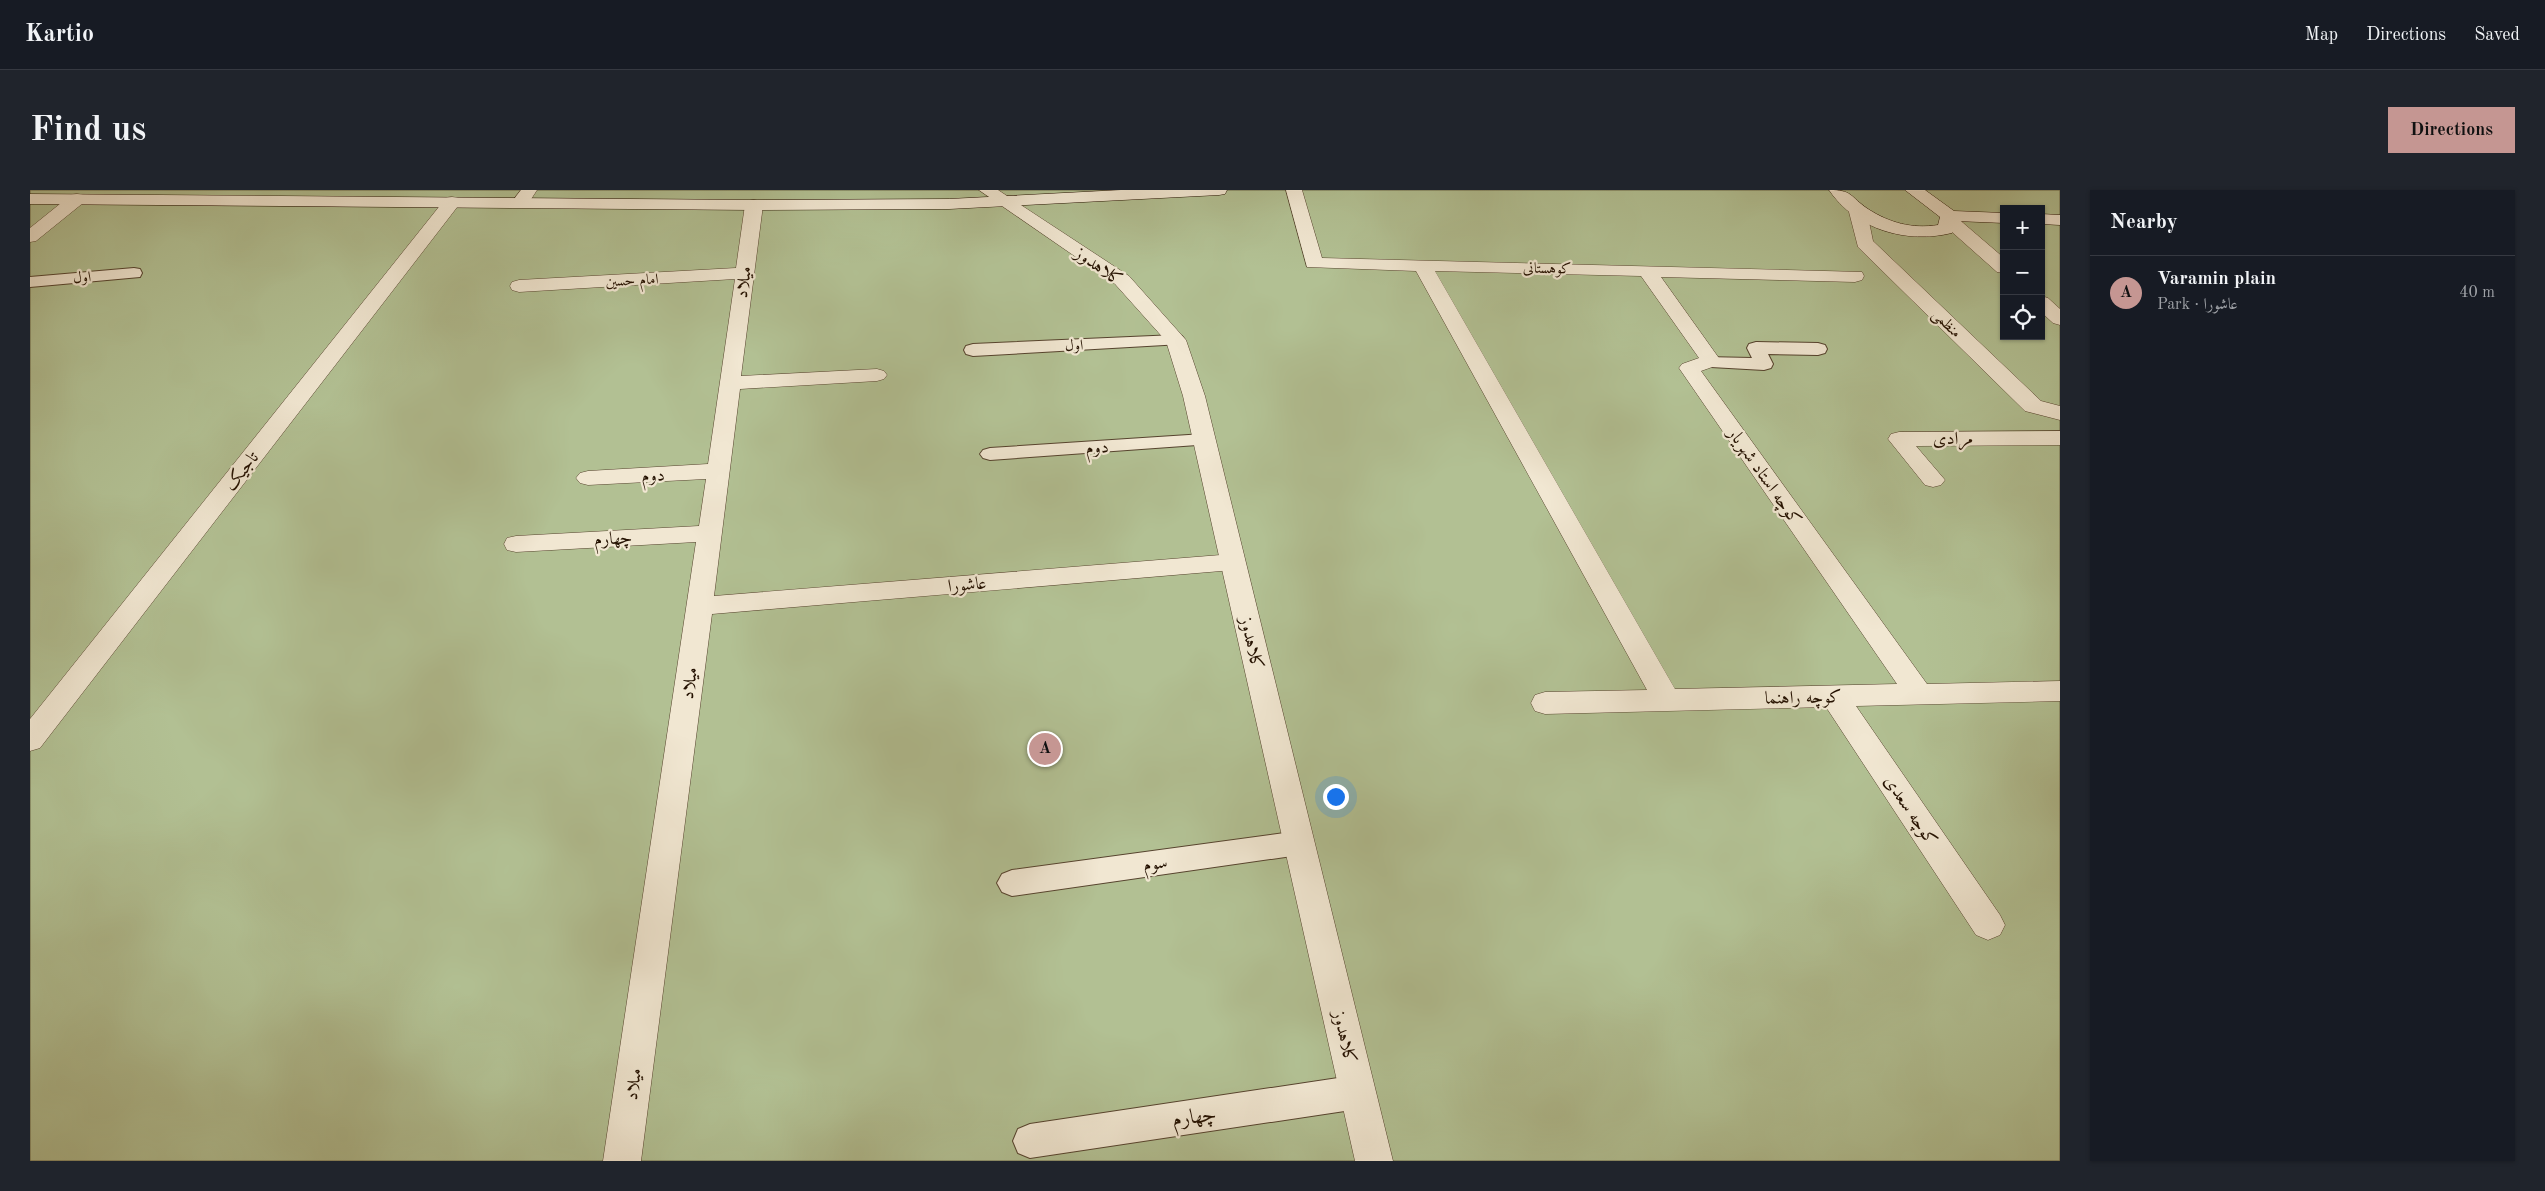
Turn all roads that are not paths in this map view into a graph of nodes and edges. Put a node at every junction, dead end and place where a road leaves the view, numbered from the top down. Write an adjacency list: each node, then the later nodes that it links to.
1 (1218, 190): 6 (street)
2 (1294, 190): 18 (street, کوهستانی)
3 (1837, 190): 11 (street)
4 (1913, 190): 12 (street)
5 (524, 196): 9 (street); 10 (street)
6 (996, 196): 10 (street); 27 (street, کلاهدوز)
7 (30, 199): 8 (street)
8 (77, 199): 9 (street); 16 (street)
9 (452, 202): 49 (street, تاجیک)
10 (754, 205): 21 (street, میلاد)
11 (1858, 212): 12 (street); 33 (street, منظمی)
12 (1949, 218): 13 (street); 17 (street)
13 (2000, 218)
14 (2045, 219): 15 (street)
15 (2060, 220)
16 (30, 237)
17 (2000, 264)
18 (1422, 265): 19 (street, کوهستانی); 47 (street)
19 (1647, 271): 22 (street, کوهستانی); 30 (street)
20 (134, 273): 23 (lane, اول)
21 (744, 273): 24 (street, امام حسین); 32 (street, میلاد)
22 (1856, 276)
23 (30, 282)
24 (519, 286)
25 (2045, 306): 26 (street)
26 (2060, 319)
27 (1176, 340): 29 (lane, اول); 35 (street, کلاهدوز)
28 (1818, 349): 30 (lane)
29 (973, 350)
30 (1711, 361): 45 (street, کوچه استاد شهریار)
31 (877, 375): 32 (street)
32 (730, 383): 37 (street, میلاد)
33 (2060, 413)
34 (2060, 438): 39 (street, مرادی)
35 (1204, 440): 36 (lane, دوم); 42 (street, کلاهدوز)
36 (990, 454)
37 (718, 471): 38 (street, دوم); 40 (street, میلاد)
38 (588, 478)
39 (1933, 480)
40 (710, 533): 41 (street, چهارم); 43 (street, میلاد)
41 (516, 544)
42 (1233, 562): 43 (street, عاشورا); 50 (street, کلاهدوز)
43 (700, 606): 55 (street, میلاد)
44 (2060, 691): 45 (street, کوچه راهنما)
45 (1919, 694): 46 (street, کوچه راهنما)
46 (1834, 696): 47 (street, کوچه راهنما); 52 (street, کوچه سعدی)
47 (1667, 700): 48 (street, کوچه راهنما)
48 (1545, 703)
49 (30, 740)
50 (1299, 843): 51 (lane, سوم); 53 (street, کلاهدوز)
51 (1012, 883)
52 (1988, 925)
53 (1358, 1092): 54 (lane, چهارم); 56 (street, کلاهدوز)
54 (1030, 1141)
55 (622, 1161)
56 (1374, 1161)

